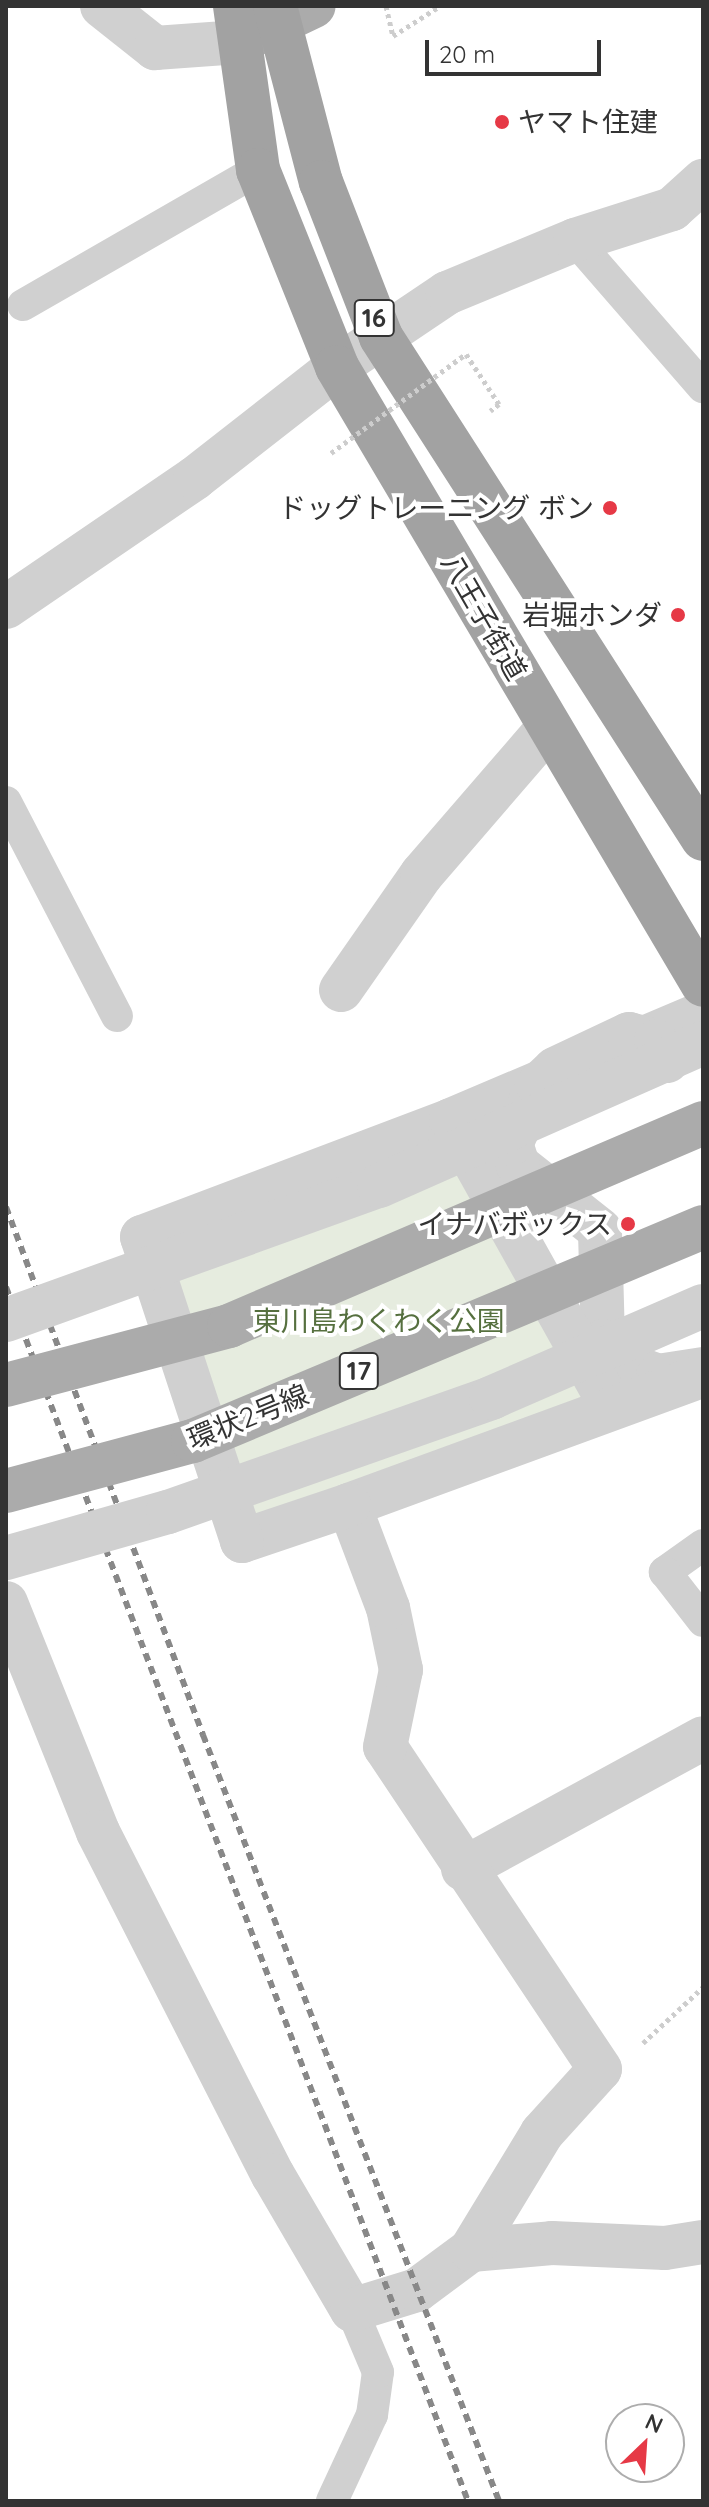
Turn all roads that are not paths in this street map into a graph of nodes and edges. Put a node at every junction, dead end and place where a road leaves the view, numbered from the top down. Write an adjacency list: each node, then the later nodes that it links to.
1 (102, 6): 2 (street)
2 (268, 17): 3 (highway, 八王子街道 / 16); 7 (highway, 16)
3 (258, 170): 6 (lane); 8 (highway, 八王子街道 / 16)
4 (703, 181): 5 (street)
5 (575, 240): 7 (street); 9 (lane)
6 (23, 305)
7 (381, 337): 8 (street); 13 (highway, 16)
8 (337, 367): 10 (street); 11 (highway, 八王子街道 / 16)
9 (703, 387)
10 (6, 607)
11 (549, 727): 14 (highway, 八王子街道 / 16); 15 (street)
12 (6, 802): 17 (lane)
13 (703, 839)
14 (703, 985)
15 (341, 990)
16 (703, 1013): 19 (street)
17 (117, 1016)
18 (685, 1052): 23 (street, bridge); 24 (street, bridge)
19 (451, 1120): 26 (street); 28 (street)
20 (703, 1123): 25 (main road, bridge)
21 (703, 1227): 27 (main road, 環状2号線 / 17, bridge)
22 (703, 1306): 30 (street, bridge)
23 (6, 1320)
24 (701, 1374): 26 (street)
25 (6, 1385)
26 (611, 1406): 28 (street)
27 (6, 1491)
28 (349, 1505): 34 (street)
29 (703, 1545): 32 (lane)
30 (6, 1558)
31 (6, 1604): 37 (street)
32 (703, 1621)
33 (703, 1738): 34 (street)
34 (463, 1869): 36 (street)
35 (703, 2242): 36 (street)
36 (471, 2250): 37 (street)
37 (352, 2310): 38 (lane)
38 (332, 2501)

